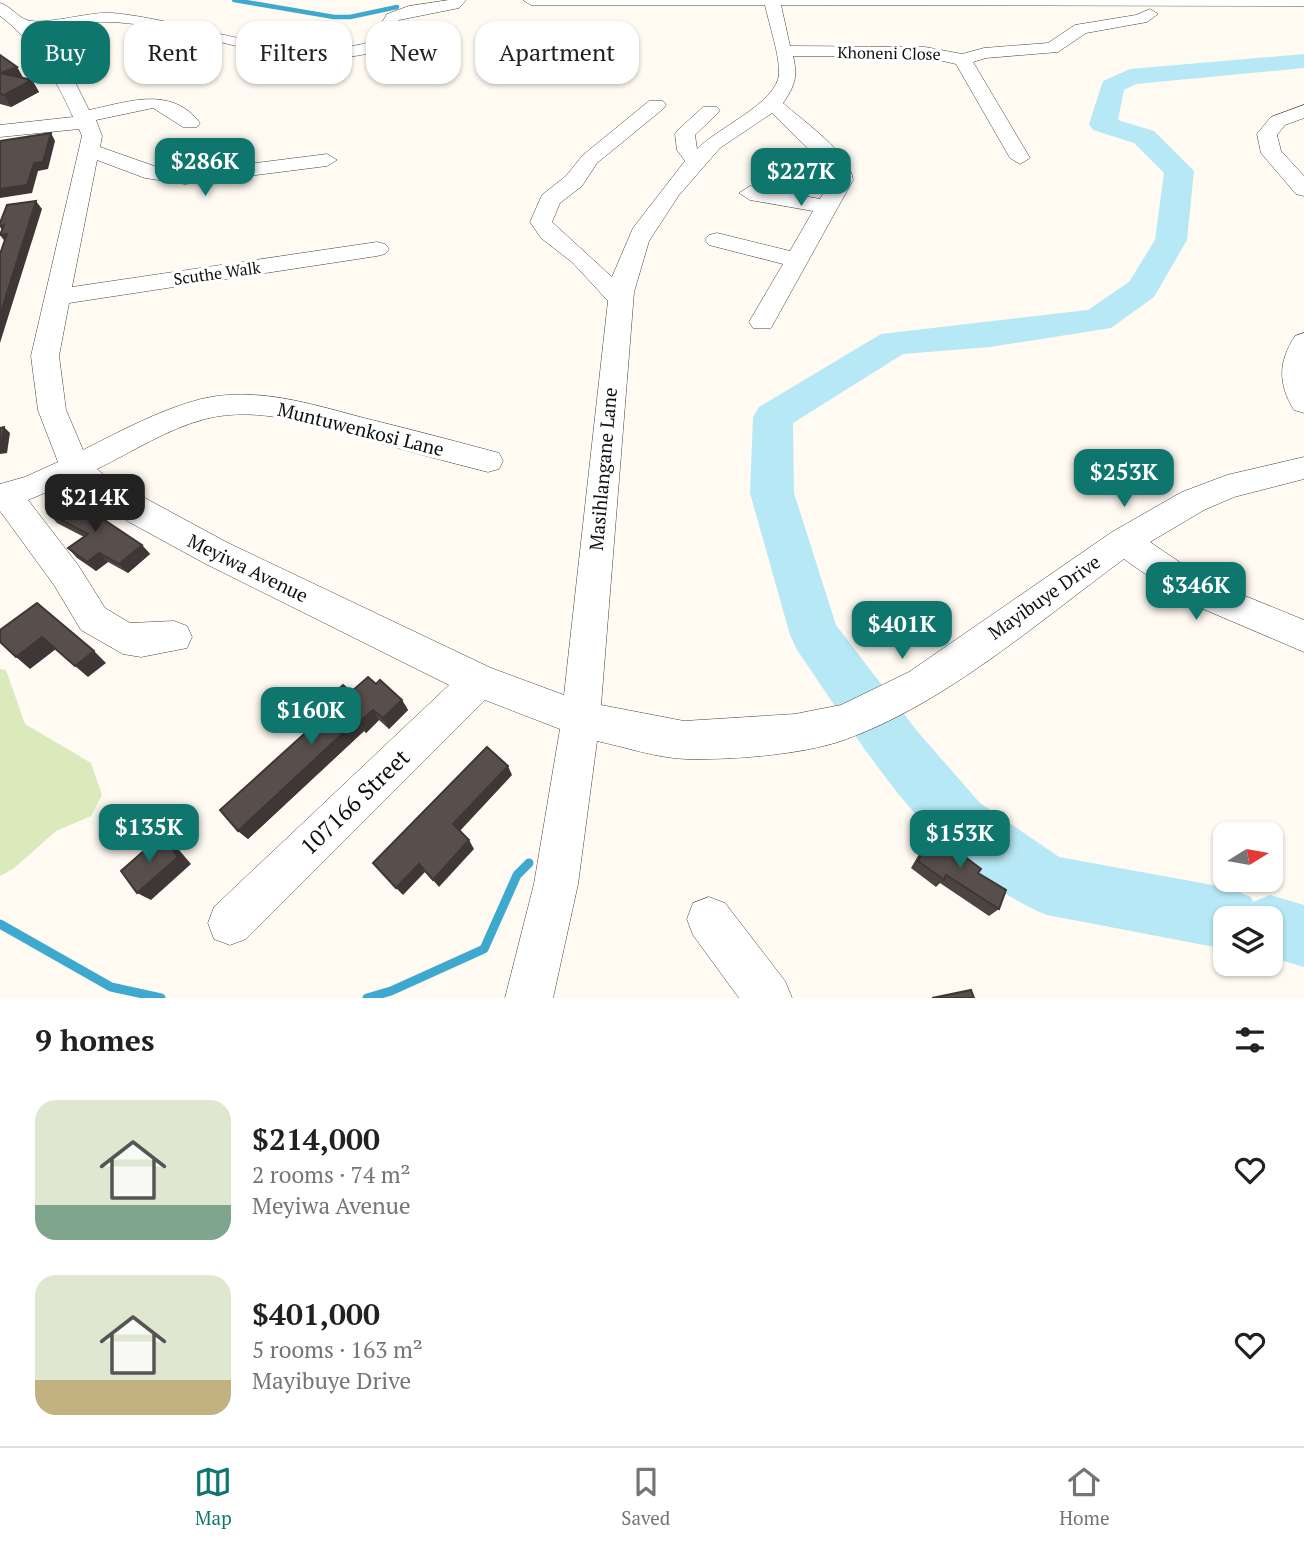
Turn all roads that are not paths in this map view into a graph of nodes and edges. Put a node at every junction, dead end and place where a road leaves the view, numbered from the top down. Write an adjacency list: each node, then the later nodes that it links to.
1 (458, 0): 10 (street)
2 (531, 0): 3 (street)
3 (560, 0): 4 (street)
4 (772, 1): 6 (street); 12 (street)
5 (925, 1): 6 (street); 7 (street)
6 (860, 2): 12 (street)
7 (1160, 2): 8 (street); 13 (street)
8 (1304, 2)
9 (0, 8): 11 (street, Meyiwa Avenue)
10 (62, 21)
11 (21, 24)
12 (790, 34): 13 (street, Khoneni Close); 15 (street)
13 (963, 60): 25 (street, Khoneni Close)
14 (67, 84): 19 (street, Meyiwa Avenue)
15 (772, 103): 27 (street, Masihlangane Lane); 30 (street)
16 (656, 105): 35 (street)
17 (710, 111): 27 (street)
18 (1304, 111): 20 (street)
19 (86, 119): 21 (street); 22 (street); 24 (street, Meyiwa Avenue)
20 (1278, 121): 23 (street); 28 (street)
21 (190, 123)
22 (0, 131)
23 (1304, 131)
24 (90, 151): 26 (street); 34 (street, Meyiwa Avenue)
25 (1020, 158)
26 (327, 160)
27 (697, 163): 35 (street, Masihlangane Lane)
28 (1304, 189)
29 (750, 193): 30 (street)
30 (827, 207): 33 (street)
31 (718, 240): 33 (street)
32 (377, 249): 34 (street, Scuthe Walk)
33 (797, 260): 36 (street)
34 (57, 297): 40 (street, Meyiwa Avenue)
35 (620, 299): 47 (street, Masihlangane Lane)
36 (762, 322)
37 (1304, 342): 38 (street)
38 (1304, 403)
39 (488, 461): 40 (street, Muntuwenkosi Lane)
40 (75, 467): 42 (street, Muntuwenkosi Lane); 46 (street, Meyiwa Avenue)
41 (1304, 468): 43 (street, Mayibuye Drive)
42 (3, 496): 45 (street)
43 (1124, 541): 44 (street); 47 (street, Mayibuye Drive)
44 (1304, 636)
45 (174, 637)
46 (480, 681): 47 (street, Meyiwa Avenue); 49 (street, 107166 Street)
47 (582, 720): 50 (street, Masihlangane Lane)
48 (709, 919): 51 (street)
49 (230, 923)
50 (530, 998)
51 (768, 998)

